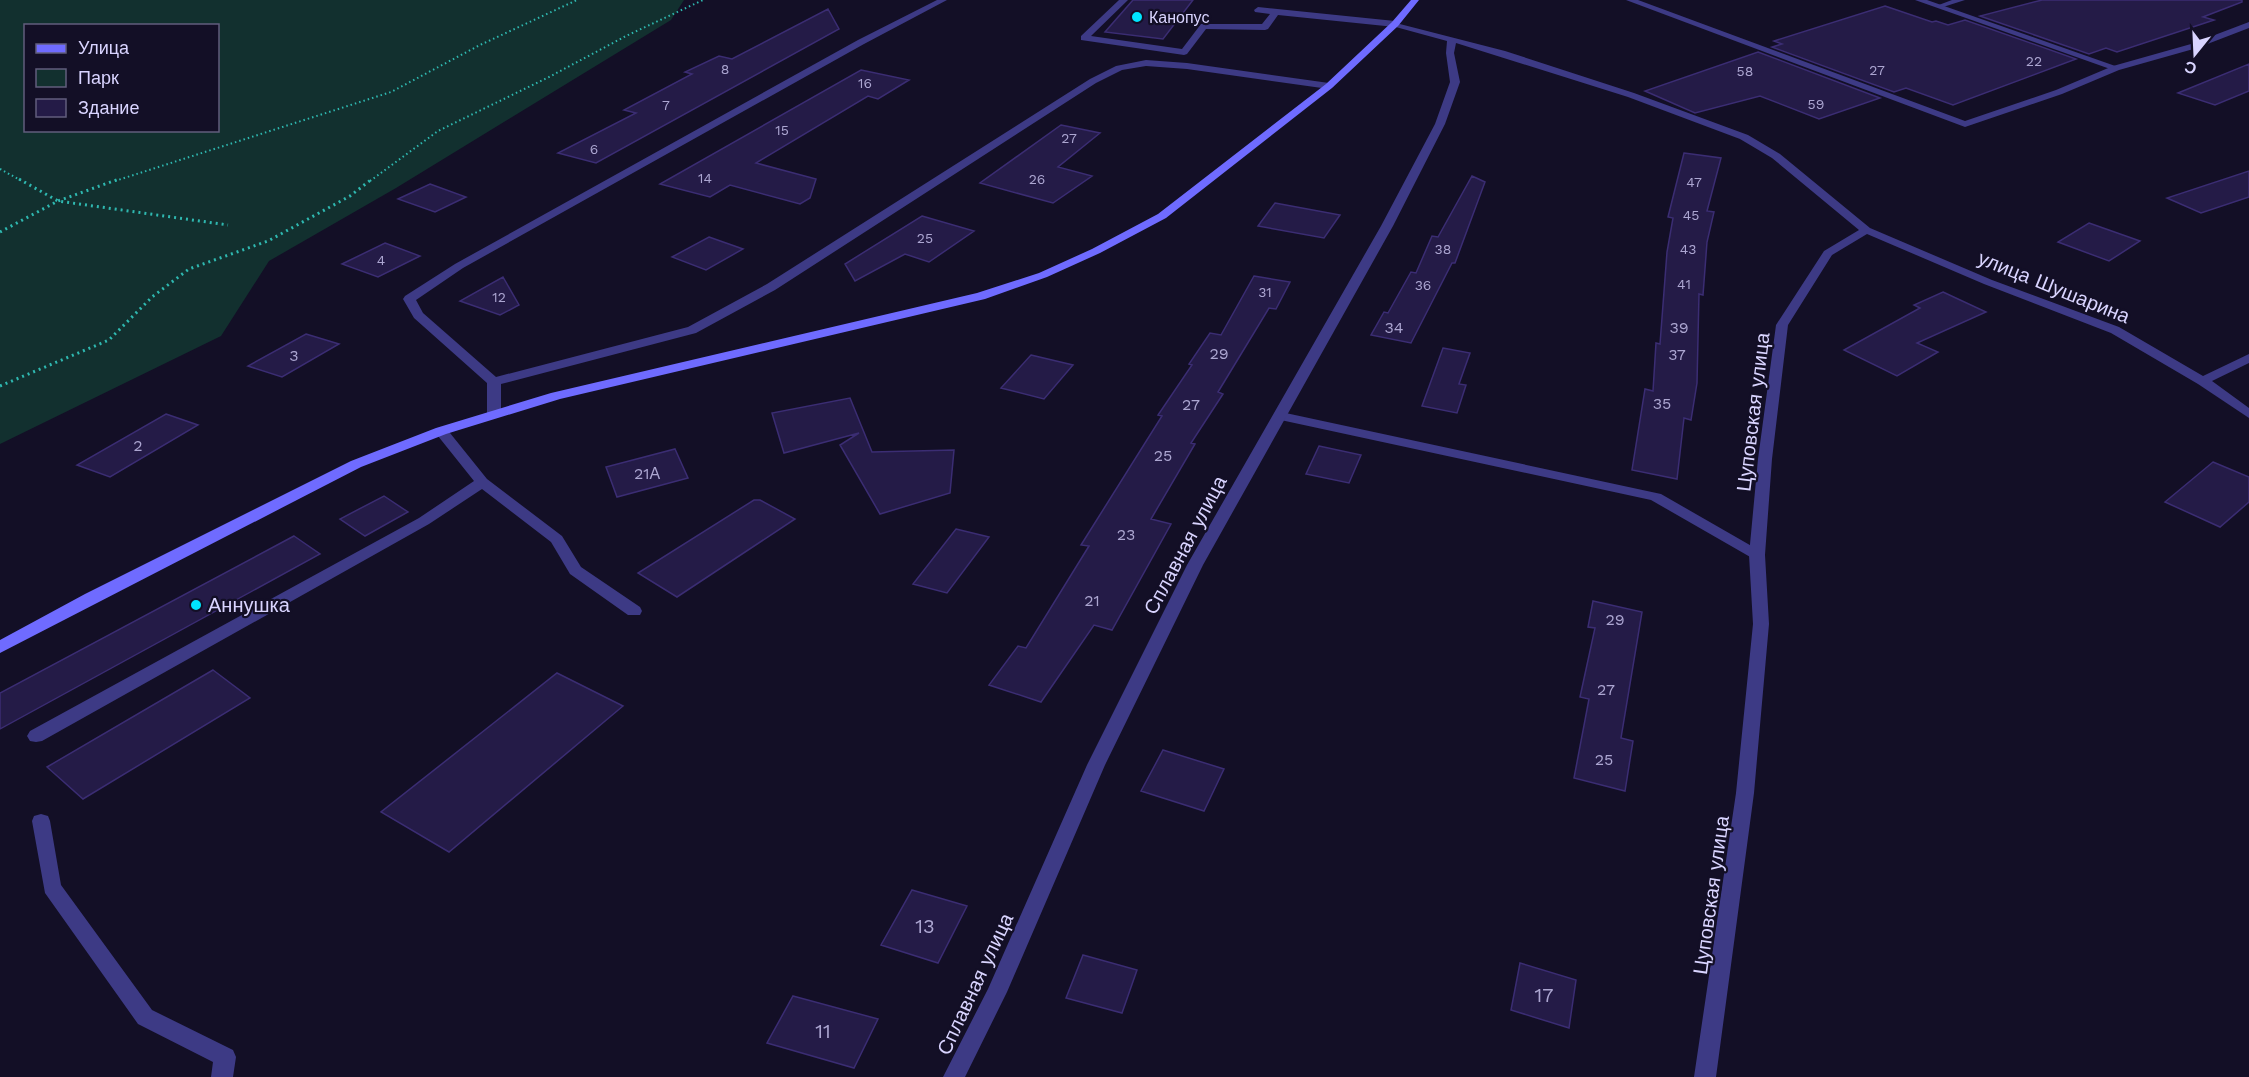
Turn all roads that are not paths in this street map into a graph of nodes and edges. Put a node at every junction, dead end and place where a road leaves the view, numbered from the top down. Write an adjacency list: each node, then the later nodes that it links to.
1 (943, 0): 18 (street)
2 (1124, 0): 9 (street)
3 (1415, 0): 10 (main road)
4 (1630, 0): 13 (street)
5 (1919, 0): 7 (street)
6 (1961, 0): 7 (street)
7 (1940, 6): 13 (street)
8 (1258, 10): 9 (street)
9 (1275, 12): 10 (street)
10 (1395, 24): 12 (street); 14 (main road)
11 (2249, 25): 13 (street)
12 (1452, 40): 15 (street); 21 (street, Сплавная улица)
13 (2116, 68)
14 (1329, 87): 18 (street); 19 (main road)
15 (1866, 230): 17 (street, улица Шушарина); 24 (street, Цуповская улица)
16 (2249, 358): 17 (street)
17 (2203, 381): 20 (street, улица Шушарина)
18 (494, 382): 19 (street)
19 (494, 414): 22 (main road)
20 (2249, 414)
21 (1281, 416): 24 (street); 30 (street, Сплавная улица)
22 (441, 431): 23 (street); 26 (main road)
23 (482, 482): 25 (street); 27 (street)
24 (1757, 555): 31 (street, Цуповская улица)
25 (634, 611)
26 (0, 647)
27 (36, 736)
28 (41, 820): 29 (street)
29 (222, 1077)
30 (954, 1077)
31 (1705, 1077)

